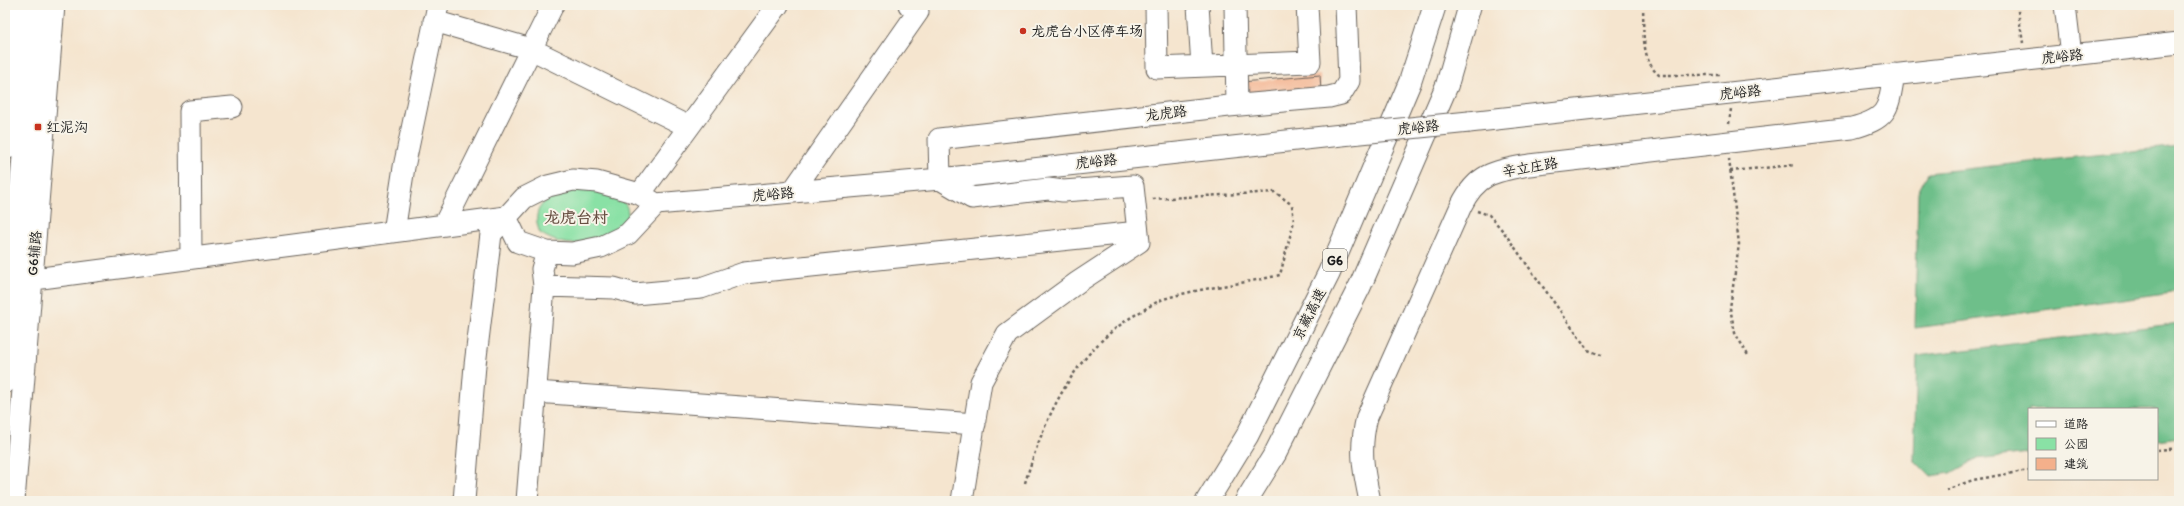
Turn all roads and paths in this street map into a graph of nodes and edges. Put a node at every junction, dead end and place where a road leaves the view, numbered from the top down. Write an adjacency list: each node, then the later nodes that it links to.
1 (16, 5): 27 (main road)
2 (36, 5): 41 (main road, G6辅路)
3 (54, 5): 41 (street, G6辅路)
4 (553, 5): 18 (street)
5 (778, 5): 26 (street)
6 (909, 5): 31 (street)
7 (1156, 5): 22 (street)
8 (1198, 5): 22 (street)
9 (1235, 5): 21 (street)
10 (1307, 5): 21 (street)
11 (1346, 5): 24 (street, 龙虎路)
12 (1435, 5): 56 (main road, 京藏高速 / G6)
13 (1470, 5): 57 (main road, G6)
14 (2017, 5): 20 (path)
15 (2065, 5): 19 (street)
16 (436, 13): 18 (street); 37 (street)
17 (2179, 43): 19 (street, 虎峪路)
18 (532, 49): 26 (street); 36 (street)
19 (2071, 55): 20 (street, 虎峪路)
20 (2026, 60): 23 (street, 虎峪路)
21 (1236, 65): 22 (street); 24 (street)
22 (1202, 66)
23 (1894, 74): 30 (street, 虎峪路, bridge); 34 (street, 辛立庄路)
24 (1237, 105): 30 (street, 龙虎路)
25 (232, 107): 40 (street)
26 (689, 127): 32 (street)
27 (5, 149)
28 (1795, 165): 29 (path)
29 (1730, 171)
30 (940, 179): 31 (street, 虎峪路); 33 (street)
31 (792, 192): 32 (street, 虎峪路)
32 (648, 199): 35 (street); 39 (street)
33 (1134, 200): 38 (street); 50 (path)
34 (1461, 206): 43 (path); 58 (street, 辛立庄路)
35 (506, 217): 36 (street); 39 (street); 53 (street)
36 (444, 225): 37 (street)
37 (394, 232): 40 (street)
38 (1138, 232): 42 (street); 46 (street)
39 (546, 252): 42 (street)
40 (191, 258): 41 (street)
41 (22, 281): 44 (main road, G6辅路); 52 (street, G6辅路)
42 (544, 286): 45 (street)
43 (1604, 356)
44 (5, 382)
45 (536, 392): 46 (street); 54 (street)
46 (975, 424): 55 (street)
47 (2179, 448): 48 (path)
48 (2158, 450)
49 (2028, 470): 51 (path)
50 (1025, 483)
51 (1946, 490)
52 (14, 501)
53 (464, 501)
54 (527, 501)
55 (962, 501)
56 (1206, 501)
57 (1246, 501)
58 (1370, 501)

